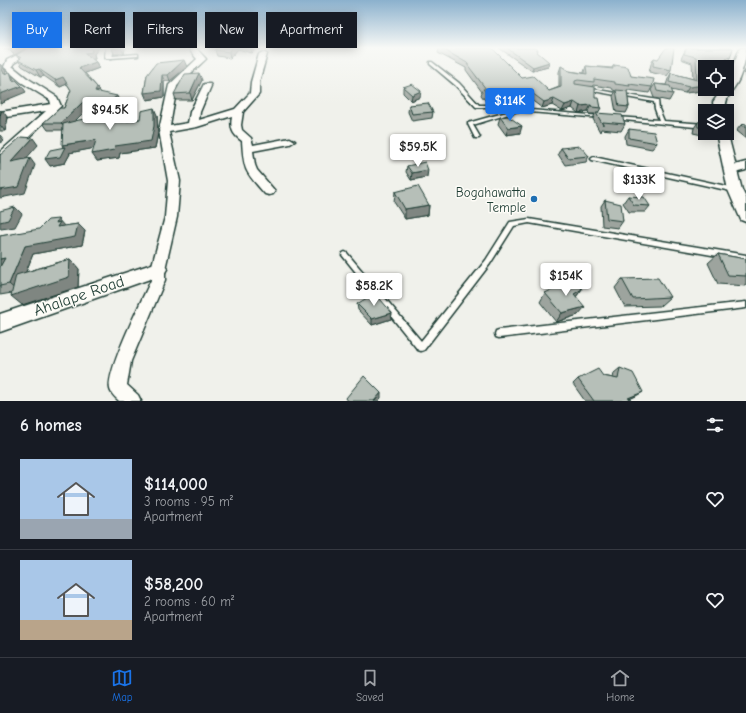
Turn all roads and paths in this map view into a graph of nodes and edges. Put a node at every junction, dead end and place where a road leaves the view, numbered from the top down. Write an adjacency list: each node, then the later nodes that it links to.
1 (8, 67): 9 (street)
2 (193, 67): 16 (street)
3 (259, 67): 11 (street)
4 (436, 67): 10 (lane)
5 (738, 67): 8 (street)
6 (207, 86): 14 (street)
7 (583, 89): 13 (lane)
8 (719, 104)
9 (56, 106): 12 (street); 21 (street)
10 (518, 110): 13 (lane); 17 (lane)
11 (238, 111): 14 (street); 20 (street)
12 (0, 115)
13 (662, 122): 15 (lane)
14 (193, 125): 16 (street)
15 (698, 125)
16 (164, 130): 30 (street)
17 (477, 137)
18 (724, 140): 24 (street)
19 (290, 141): 20 (street)
20 (248, 149): 26 (street)
21 (0, 158)
22 (594, 159): 25 (lane)
23 (746, 166): 24 (street)
24 (731, 170): 25 (street)
25 (735, 190): 27 (street)
26 (269, 191)
27 (746, 216)
28 (345, 255): 29 (lane)
29 (746, 258)
30 (158, 269): 32 (street, Ahalape Road); 34 (street)
31 (746, 305): 33 (lane)
32 (0, 323)
33 (499, 334)
34 (132, 401)

